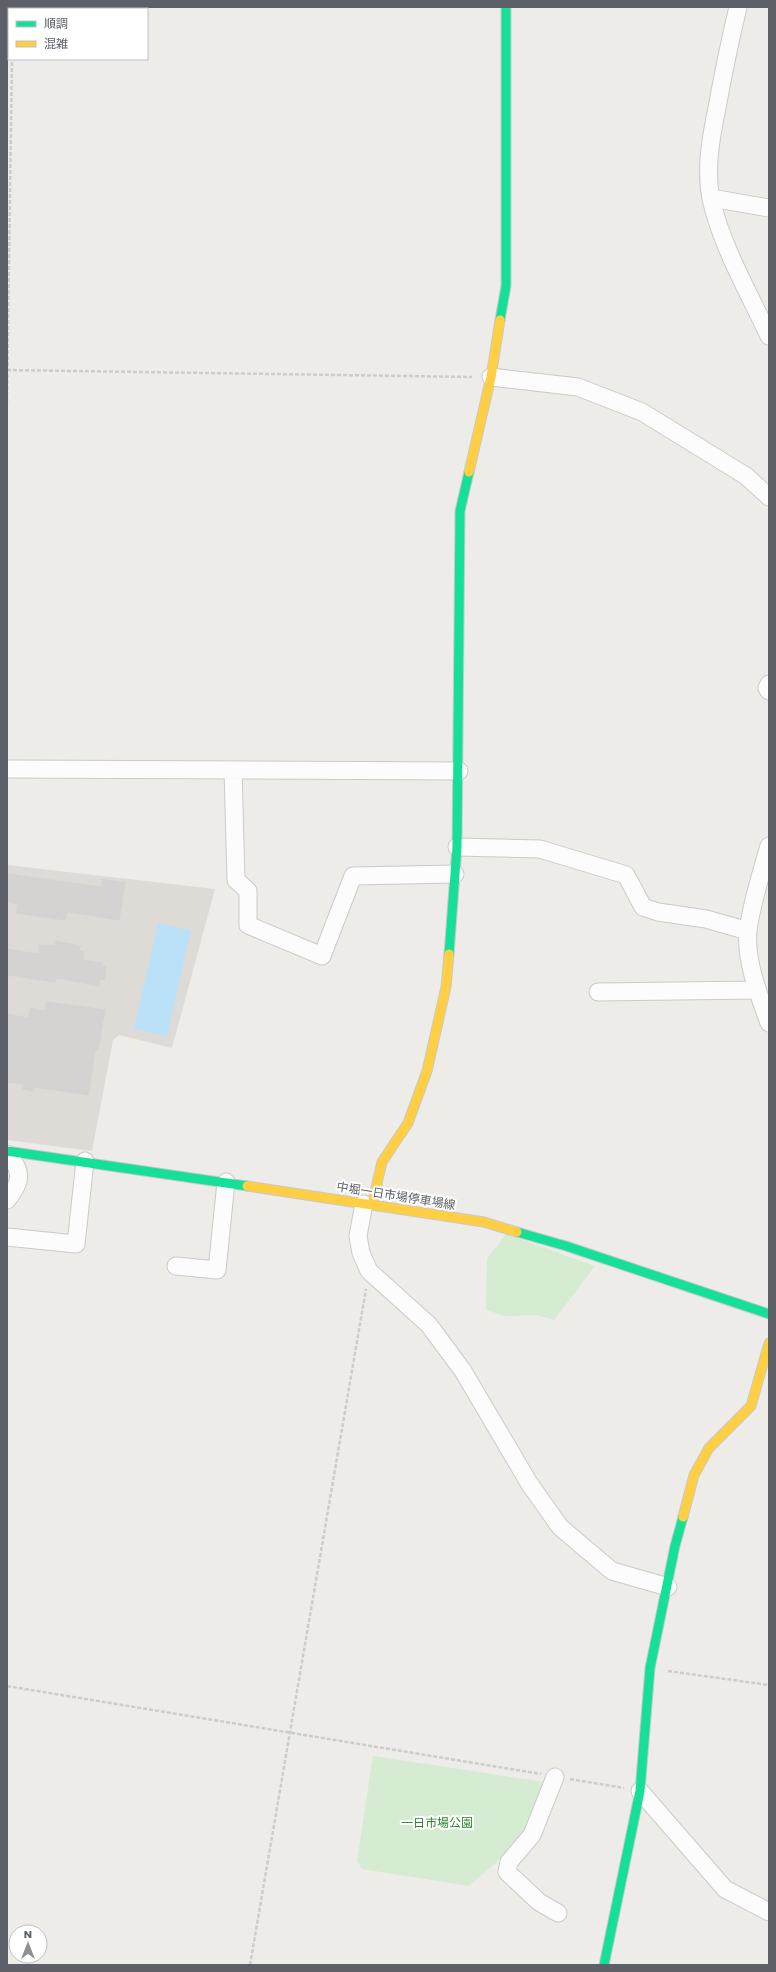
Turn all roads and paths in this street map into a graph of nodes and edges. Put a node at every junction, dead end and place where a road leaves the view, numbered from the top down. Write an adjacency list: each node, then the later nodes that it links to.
1 (506, 7): 8 (street)
2 (738, 7): 4 (street)
3 (12, 60): 7 (path)
4 (711, 198): 5 (street); 6 (street)
5 (769, 208)
6 (769, 336)
7 (7, 370): 8 (path); 9 (path)
8 (491, 377): 10 (street); 15 (street)
9 (7, 402)
10 (769, 497)
11 (769, 684): 12 (street)
12 (769, 692)
13 (7, 769): 14 (street)
14 (233, 770): 15 (street); 18 (street)
15 (459, 771): 17 (street)
16 (769, 846): 19 (street)
17 (457, 847): 18 (street); 20 (street)
18 (455, 874): 28 (street)
19 (764, 886): 20 (street)
20 (748, 931): 21 (street)
21 (757, 990): 22 (street); 23 (street)
22 (598, 992)
23 (769, 1023)
24 (7, 1153): 25 (street, 中堀一日市場停車場線); 27 (street)
25 (85, 1161): 26 (street, 中堀一日市場停車場線); 29 (street)
26 (226, 1182): 28 (street, 中堀一日市場停車場線); 30 (street)
27 (7, 1200)
28 (368, 1204): 31 (street); 32 (street, 中堀一日市場停車場線)
29 (7, 1237)
30 (176, 1266)
31 (369, 1271): 34 (street); 38 (path)
32 (769, 1314)
33 (769, 1343): 34 (street)
34 (668, 1587): 35 (street)
35 (650, 1668): 36 (path); 40 (street)
36 (769, 1684)
37 (7, 1686): 38 (path)
38 (289, 1732): 39 (path); 43 (path)
39 (555, 1777): 40 (path); 42 (street)
40 (640, 1791): 41 (street); 44 (street)
41 (769, 1912)
42 (558, 1913)
43 (250, 1965)
44 (604, 1965)

